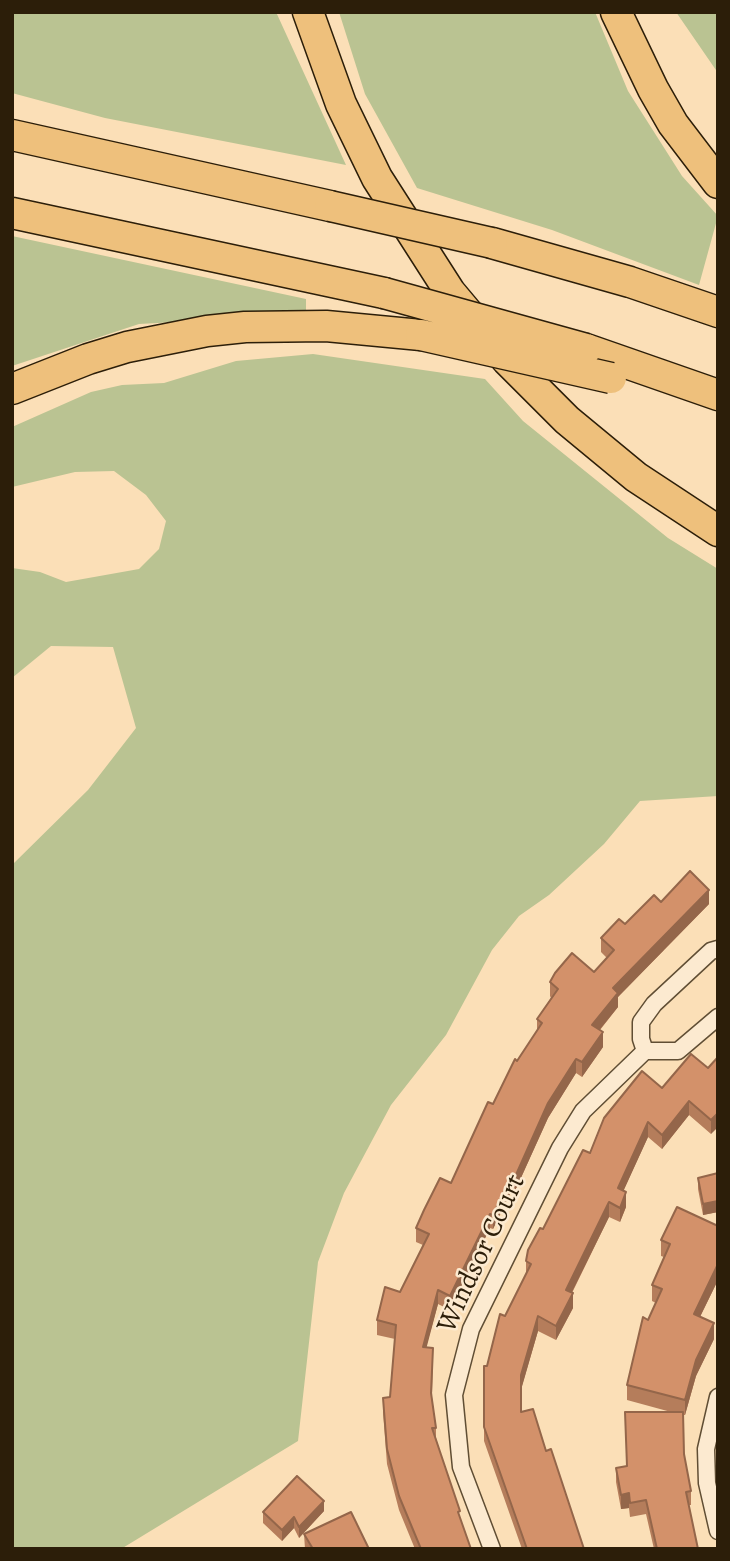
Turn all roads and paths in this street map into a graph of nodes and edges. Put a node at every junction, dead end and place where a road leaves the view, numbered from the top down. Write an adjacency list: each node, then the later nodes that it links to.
1 (307, 12): 10 (highway)
2 (616, 12): 4 (highway)
3 (12, 135): 6 (highway, bridge)
4 (718, 183)
5 (12, 213): 8 (highway, bridge)
6 (718, 312)
7 (12, 389): 9 (highway, bridge)
8 (718, 395)
9 (718, 412)
10 (718, 531)
11 (718, 949): 13 (street)
12 (718, 1017): 13 (street)
13 (645, 1051): 16 (street, Windsor Court)
14 (718, 1397): 15 (street)
15 (718, 1531)
16 (492, 1549)

